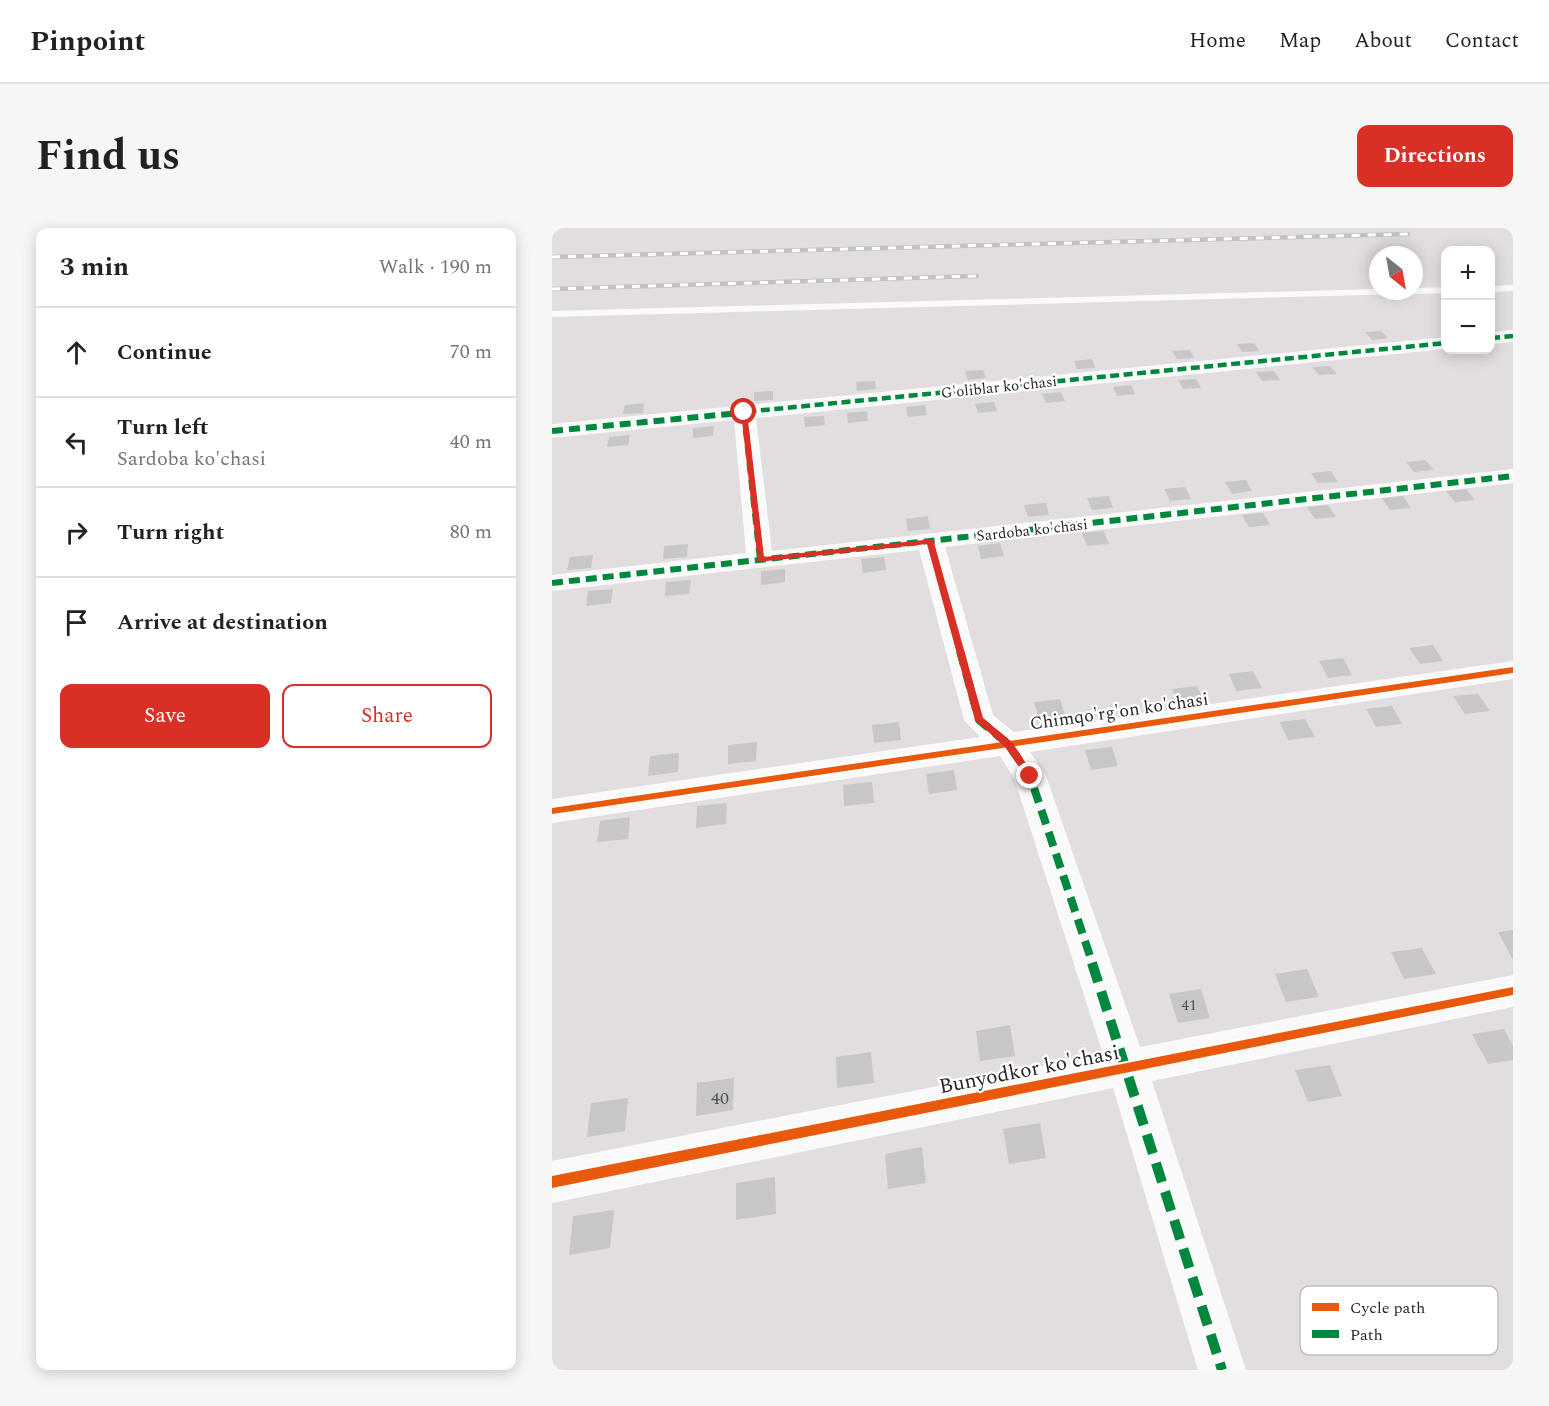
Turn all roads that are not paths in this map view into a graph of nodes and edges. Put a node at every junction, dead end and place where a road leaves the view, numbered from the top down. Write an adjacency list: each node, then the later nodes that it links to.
1 (1513, 288): 2 (lane)
2 (1495, 289)
3 (1441, 290): 4 (lane)
4 (1423, 291)
5 (1369, 292): 6 (lane)
6 (552, 314)
7 (1513, 336): 8 (street)
8 (1495, 338)
9 (1441, 343): 10 (street, G'oliblar ko'chasi)
10 (744, 412): 11 (street, G'oliblar ko'chasi); 14 (street)
11 (552, 431)
12 (1513, 476): 13 (street, Sardoba ko'chasi)
13 (930, 541): 14 (street, Sardoba ko'chasi); 17 (street)
14 (760, 560): 15 (street, Sardoba ko'chasi)
15 (552, 583)
16 (1513, 670): 17 (street, Chimqo'rg'on ko'chasi)
17 (1008, 744): 18 (street, Chimqo'rg'on ko'chasi); 20 (street)
18 (552, 811)
19 (1513, 991): 20 (street, Bunyodkor ko'chasi)
20 (1127, 1067): 21 (street, Bunyodkor ko'chasi); 22 (street)
21 (552, 1182)
22 (1222, 1370)

